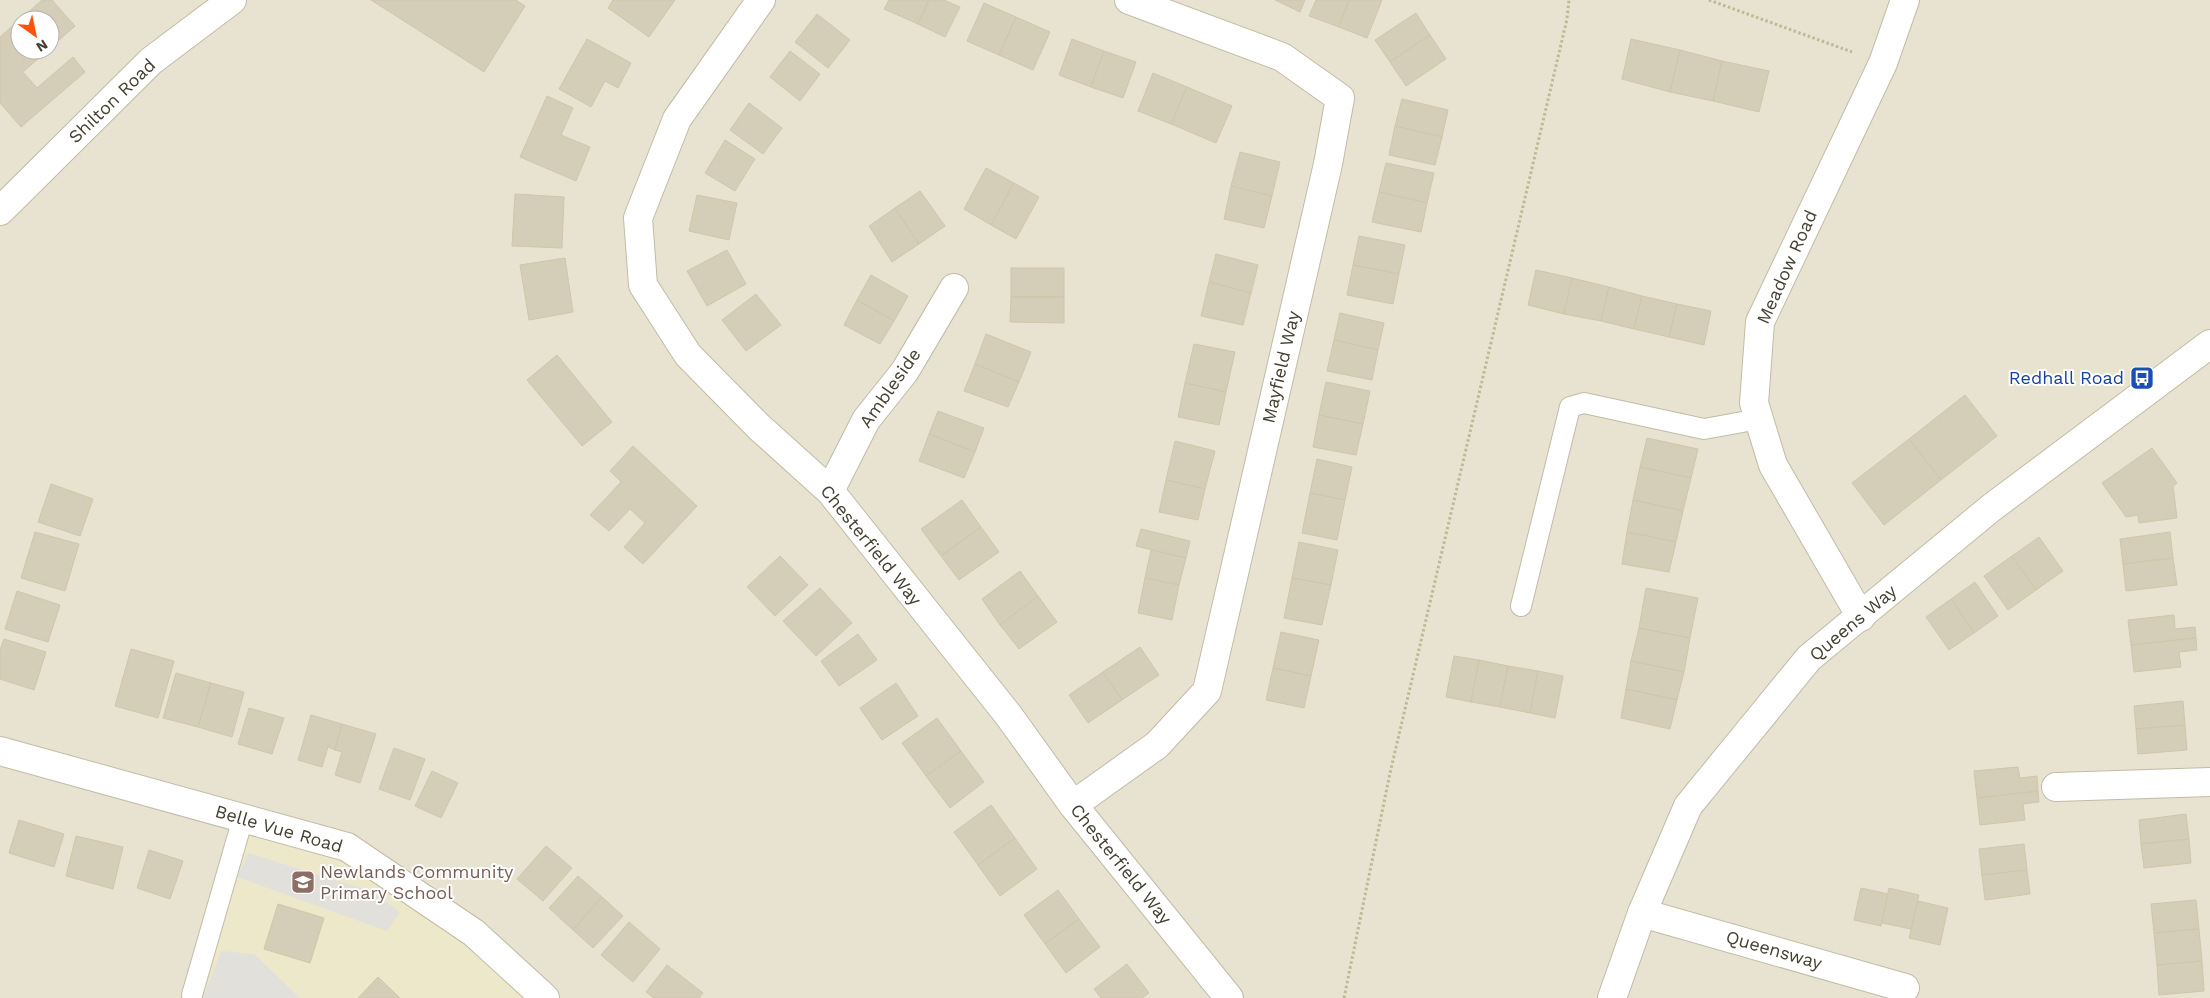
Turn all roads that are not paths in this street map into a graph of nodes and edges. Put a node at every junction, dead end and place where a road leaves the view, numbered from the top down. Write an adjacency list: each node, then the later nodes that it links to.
1 (232, 0): 5 (street, Shilton Road)
2 (761, 0): 9 (street, Chesterfield Way)
3 (1129, 0): 15 (street, Mayfield Way)
4 (1905, 0): 8 (street, Meadow Road)
5 (0, 211)
6 (954, 288): 9 (street, Ambleside)
7 (2210, 344): 11 (street, Queens Way)
8 (1759, 419): 10 (lane); 11 (street, Meadow Road)
9 (830, 490): 15 (street, Chesterfield Way)
10 (1521, 606)
11 (1861, 617): 17 (street, Queens Way)
12 (0, 751): 16 (street, Belle Vue Road)
13 (2210, 782): 14 (street)
14 (2056, 788)
15 (1073, 805): 21 (street, Chesterfield Way)
16 (243, 818): 19 (lane); 20 (street, Belle Vue Road)
17 (1642, 913): 18 (street, Queensway); 22 (street, Queens Way)
18 (1905, 988)
19 (192, 995)
20 (545, 998)
21 (1229, 998)
22 (1612, 998)

